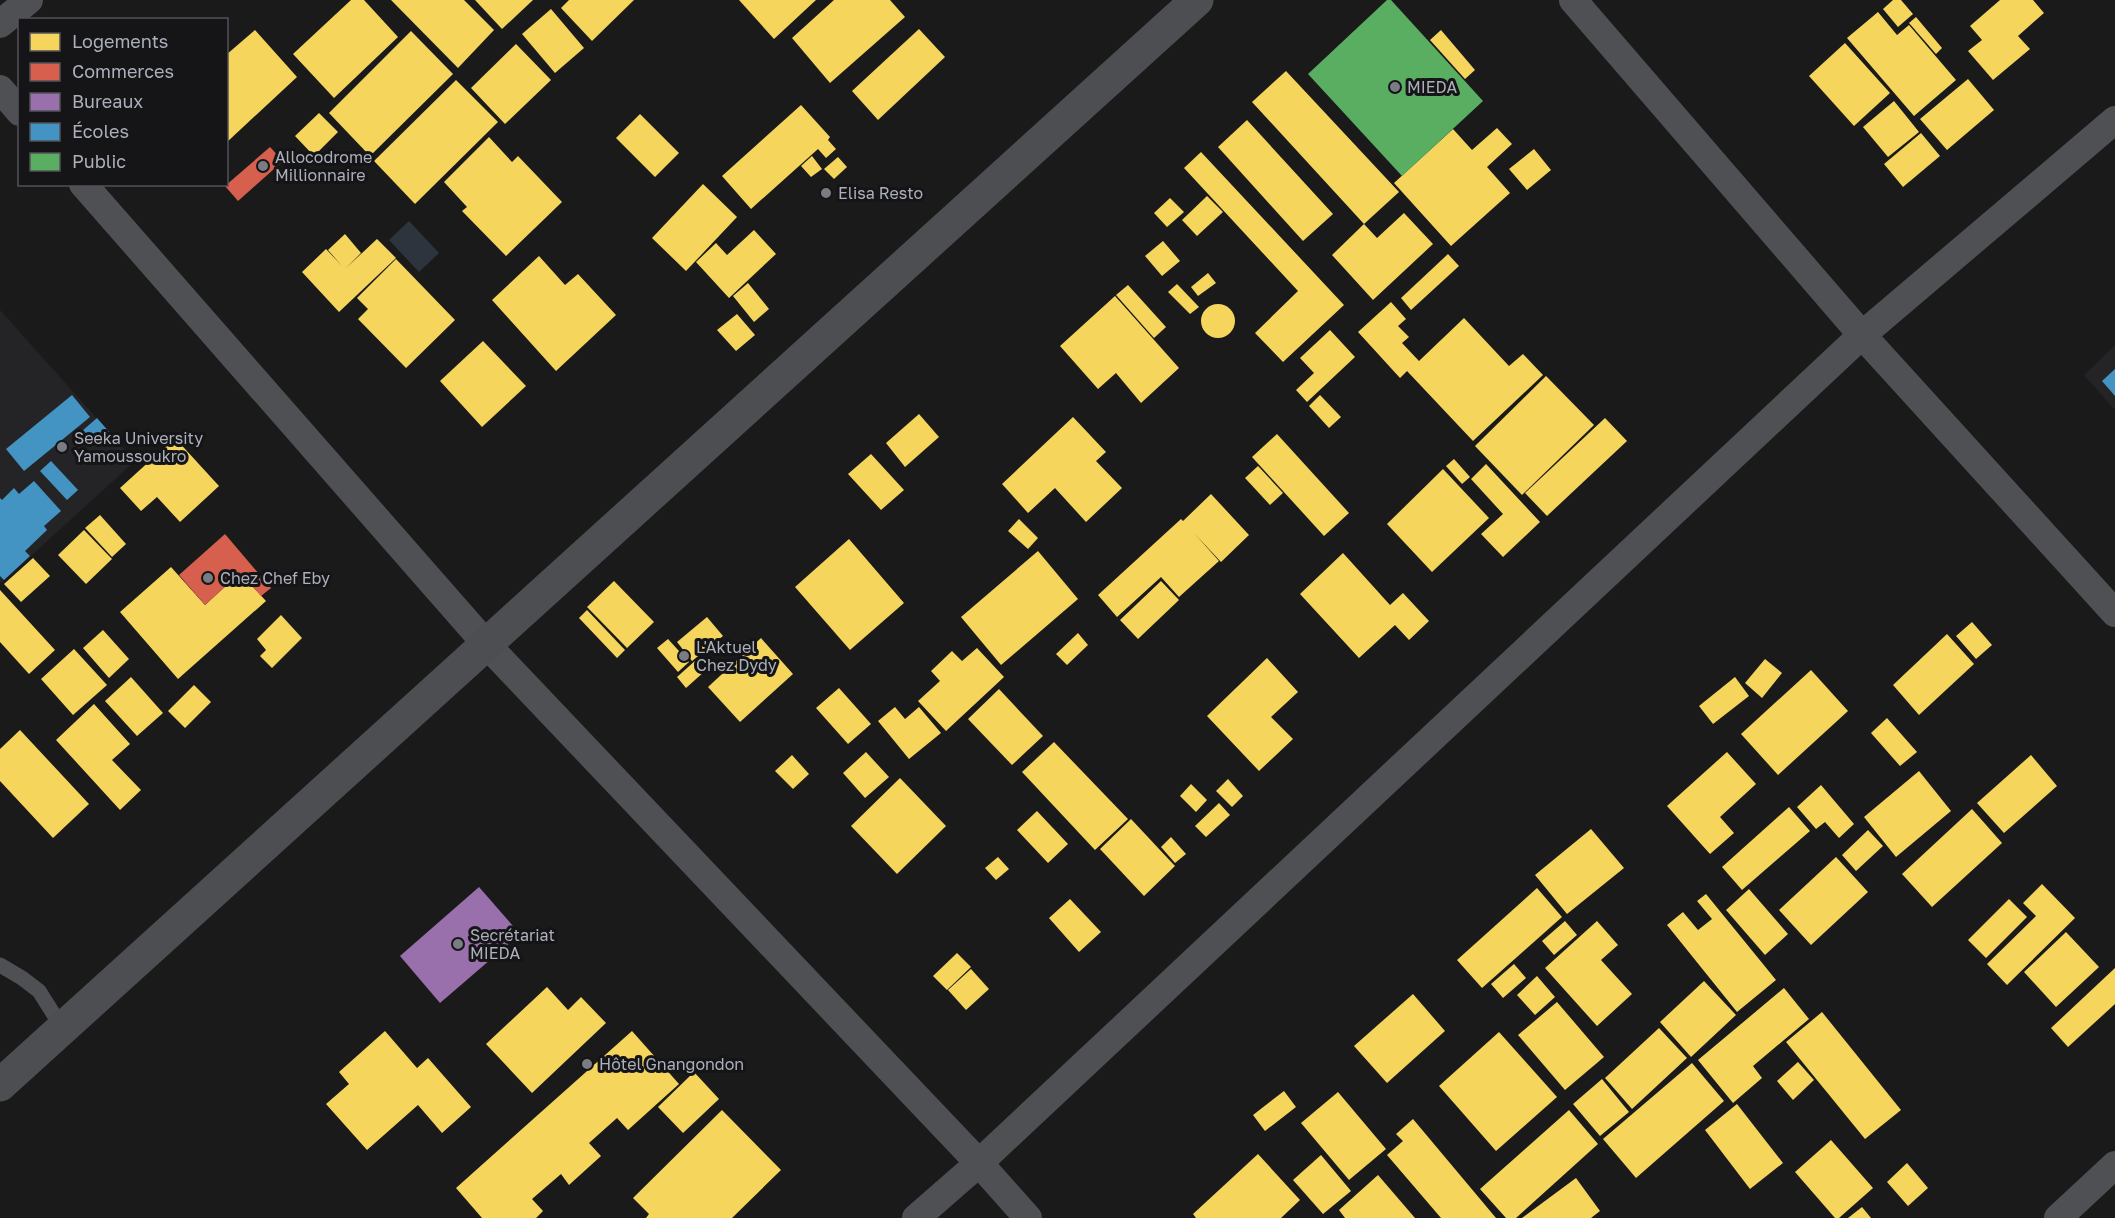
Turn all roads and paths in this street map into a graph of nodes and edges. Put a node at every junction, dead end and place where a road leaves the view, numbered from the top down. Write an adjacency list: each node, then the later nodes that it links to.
1 (29, 0): 4 (street)
2 (1197, 0): 11 (street)
3 (1573, 0): 9 (street)
4 (0, 24)
5 (0, 89): 6 (street)
6 (18, 109)
7 (2115, 120): 9 (street)
8 (85, 186): 11 (street)
9 (1862, 335): 10 (street); 15 (street)
10 (2115, 613)
11 (487, 645): 13 (street); 15 (street)
12 (0, 965): 13 (lane)
13 (63, 1029): 14 (street)
14 (0, 1085)
15 (979, 1163): 17 (street); 18 (street)
16 (2115, 1165): 19 (street)
17 (916, 1218)
18 (1028, 1218)
19 (2058, 1218)

